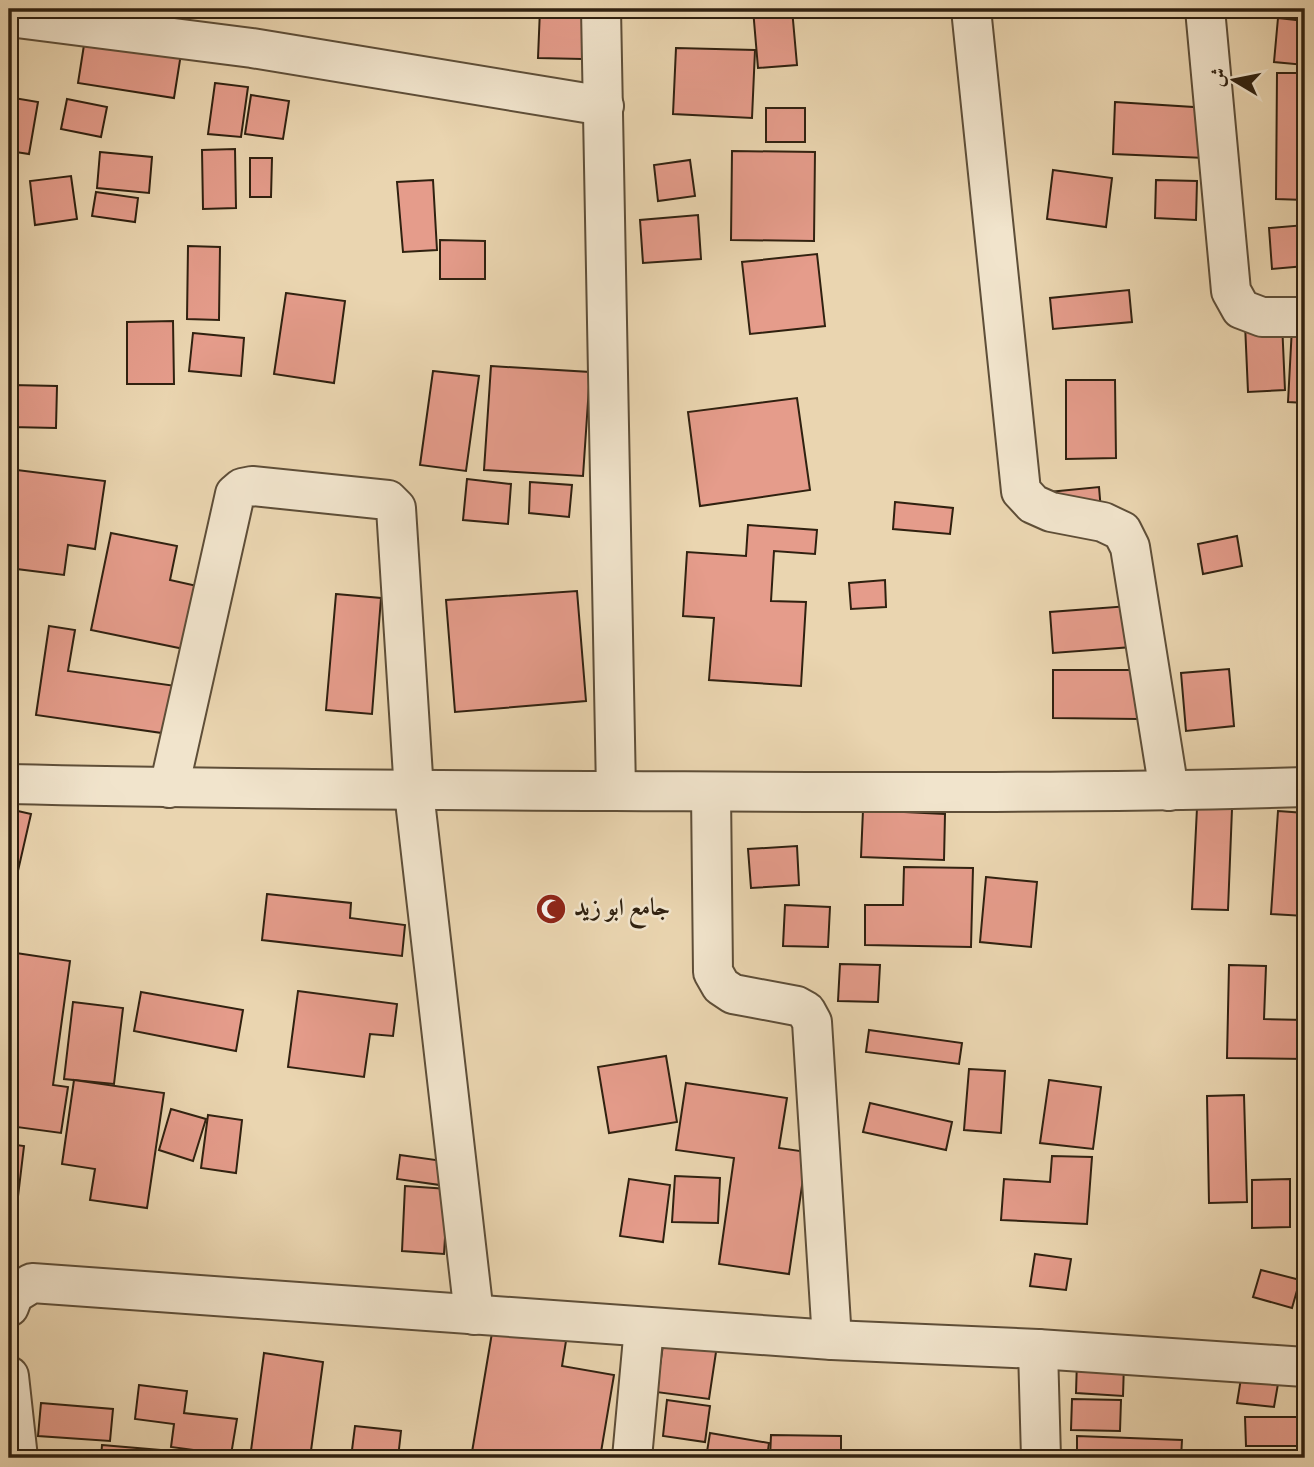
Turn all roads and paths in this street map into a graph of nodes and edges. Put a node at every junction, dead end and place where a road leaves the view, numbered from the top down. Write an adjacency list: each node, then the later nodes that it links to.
1 (601, 9): 5 (street)
2 (971, 9): 11 (street)
3 (1205, 9): 6 (street)
4 (9, 17): 5 (street)
5 (604, 106): 10 (street)
6 (1305, 317)
7 (9, 784): 9 (street)
8 (1305, 787): 11 (street)
9 (169, 788): 12 (street); 12 (street)
10 (616, 791): 12 (street); 13 (street)
11 (1170, 791): 13 (street)
12 (415, 792): 15 (street)
13 (711, 793): 17 (street)
14 (9, 1307): 15 (street)
15 (474, 1315): 16 (street)
16 (644, 1327): 17 (street); 22 (street)
17 (832, 1340): 18 (street)
18 (1038, 1349): 19 (street); 23 (street)
19 (1305, 1367)
20 (9, 1376): 21 (street)
21 (18, 1458)
22 (632, 1458)
23 (1041, 1458)

